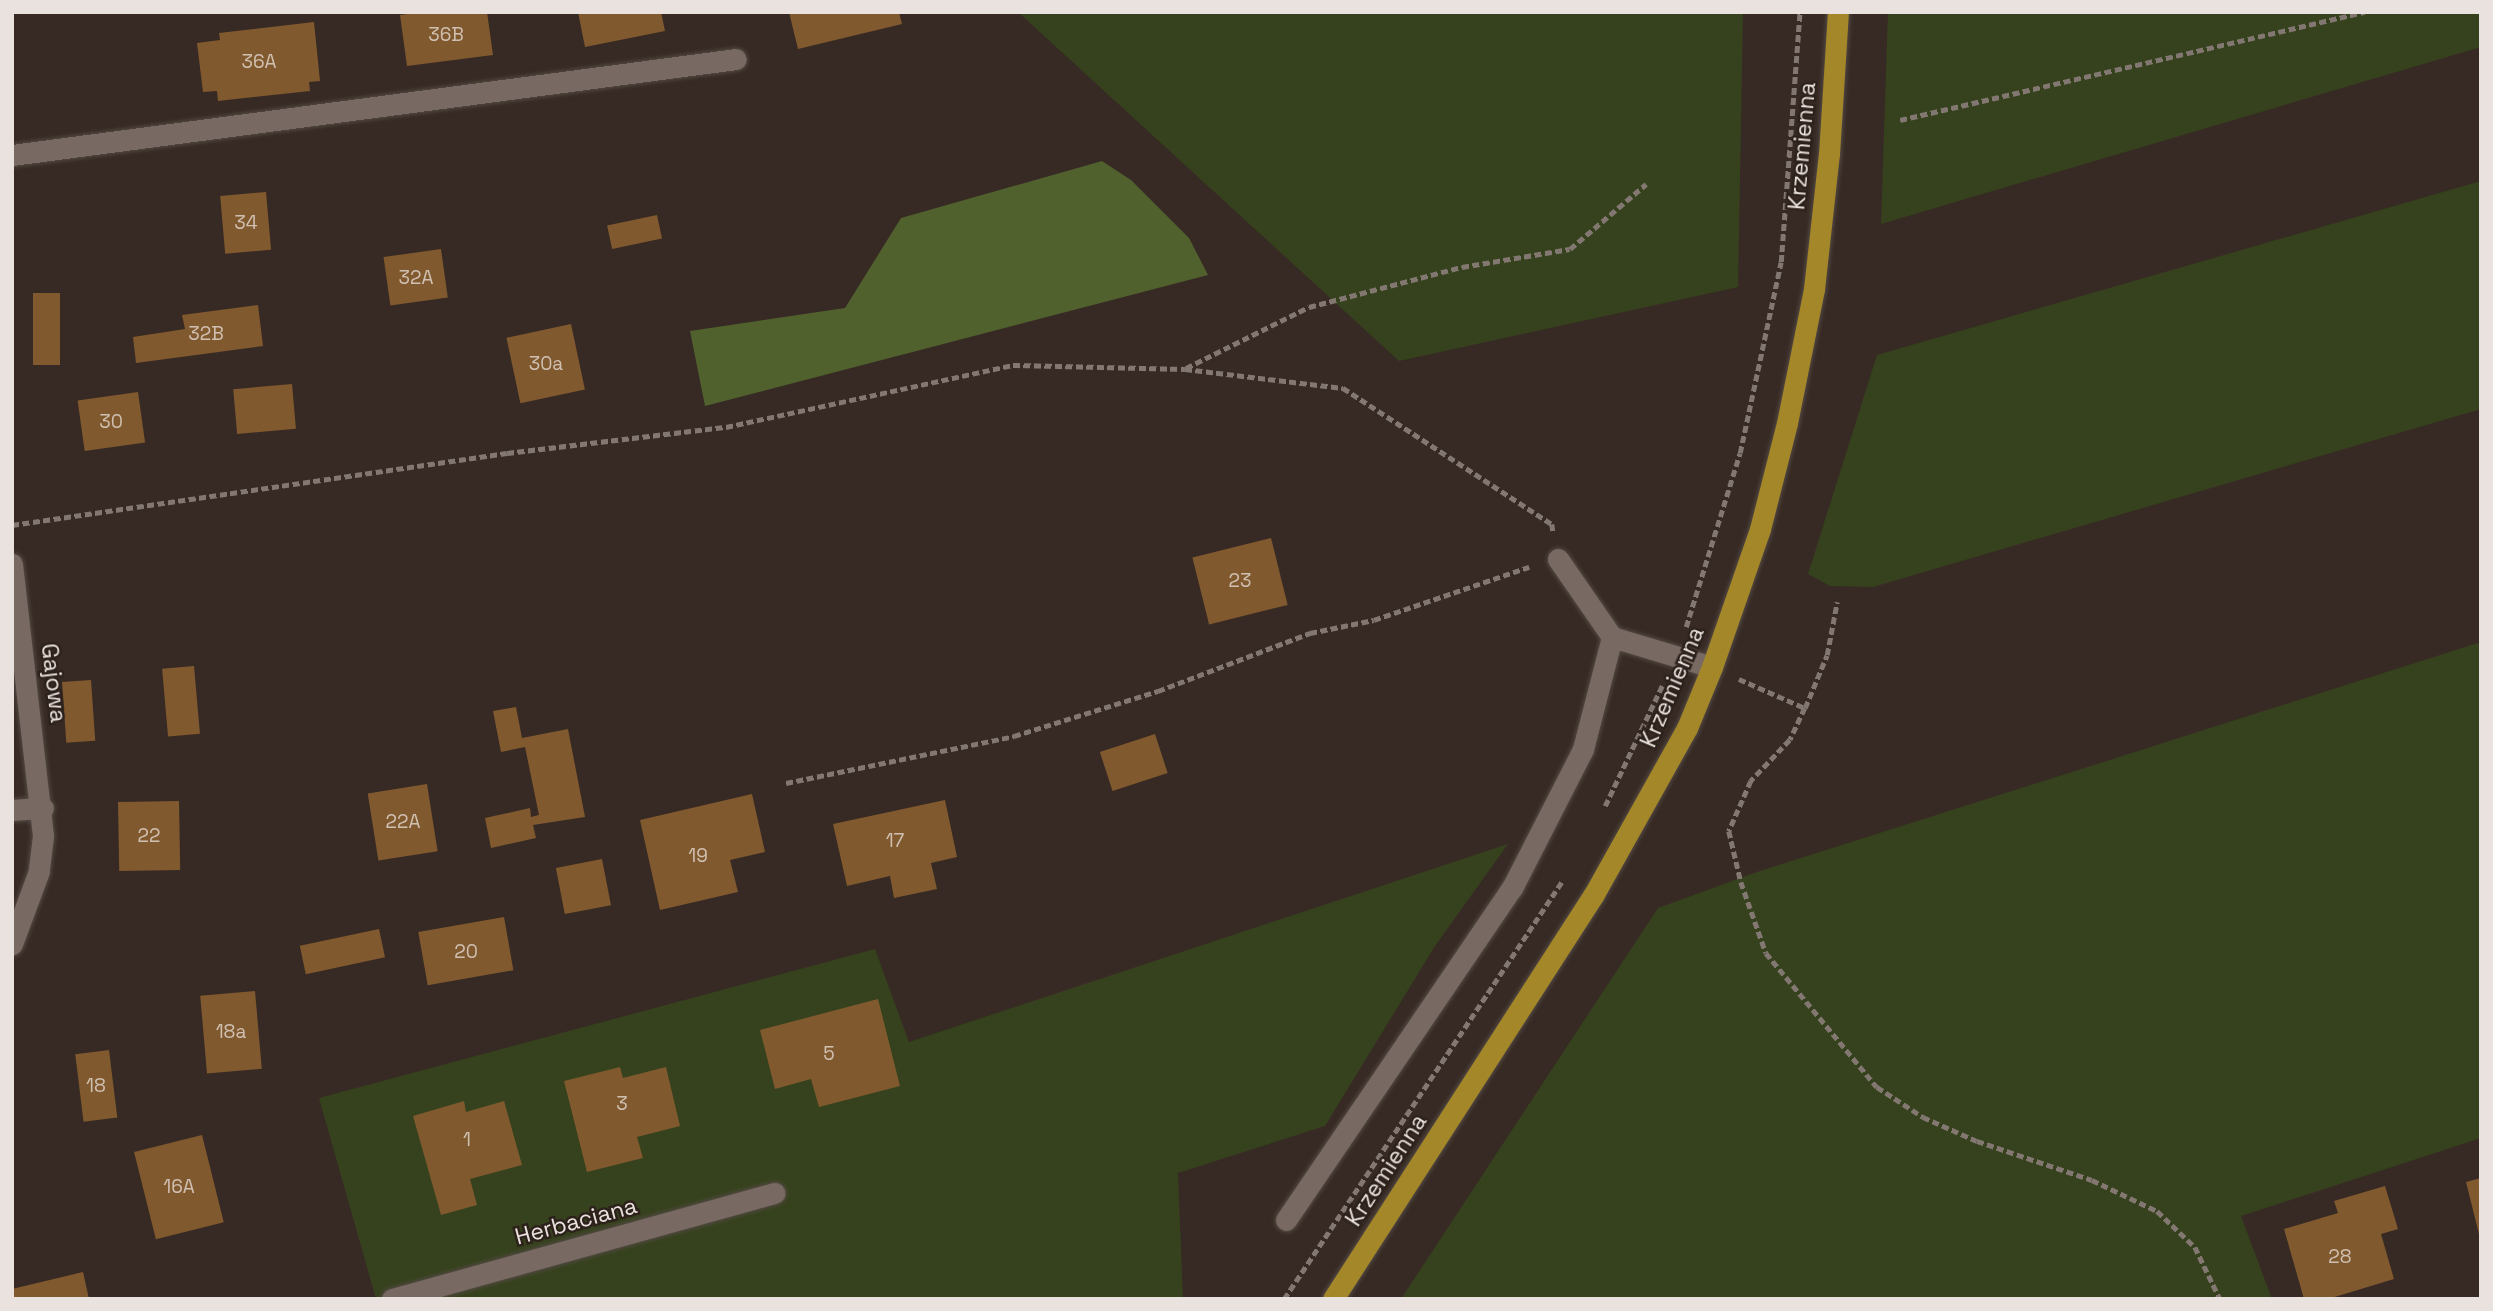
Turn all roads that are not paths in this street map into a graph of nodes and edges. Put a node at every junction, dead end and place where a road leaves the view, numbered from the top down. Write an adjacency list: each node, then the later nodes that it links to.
1 (1838, 12): 7 (main road, Krzemienna)
2 (736, 59): 3 (street)
3 (12, 155)
4 (1558, 559): 6 (street)
5 (12, 564): 8 (street, Gajowa)
6 (1612, 637): 7 (street); 12 (street)
7 (1712, 667): 14 (main road, Krzemienna)
8 (43, 808): 9 (street); 10 (street, Gajowa)
9 (12, 810)
10 (12, 944)
11 (775, 1193): 13 (street, Herbaciana)
12 (1286, 1220)
13 (392, 1299)
14 (1333, 1299)

